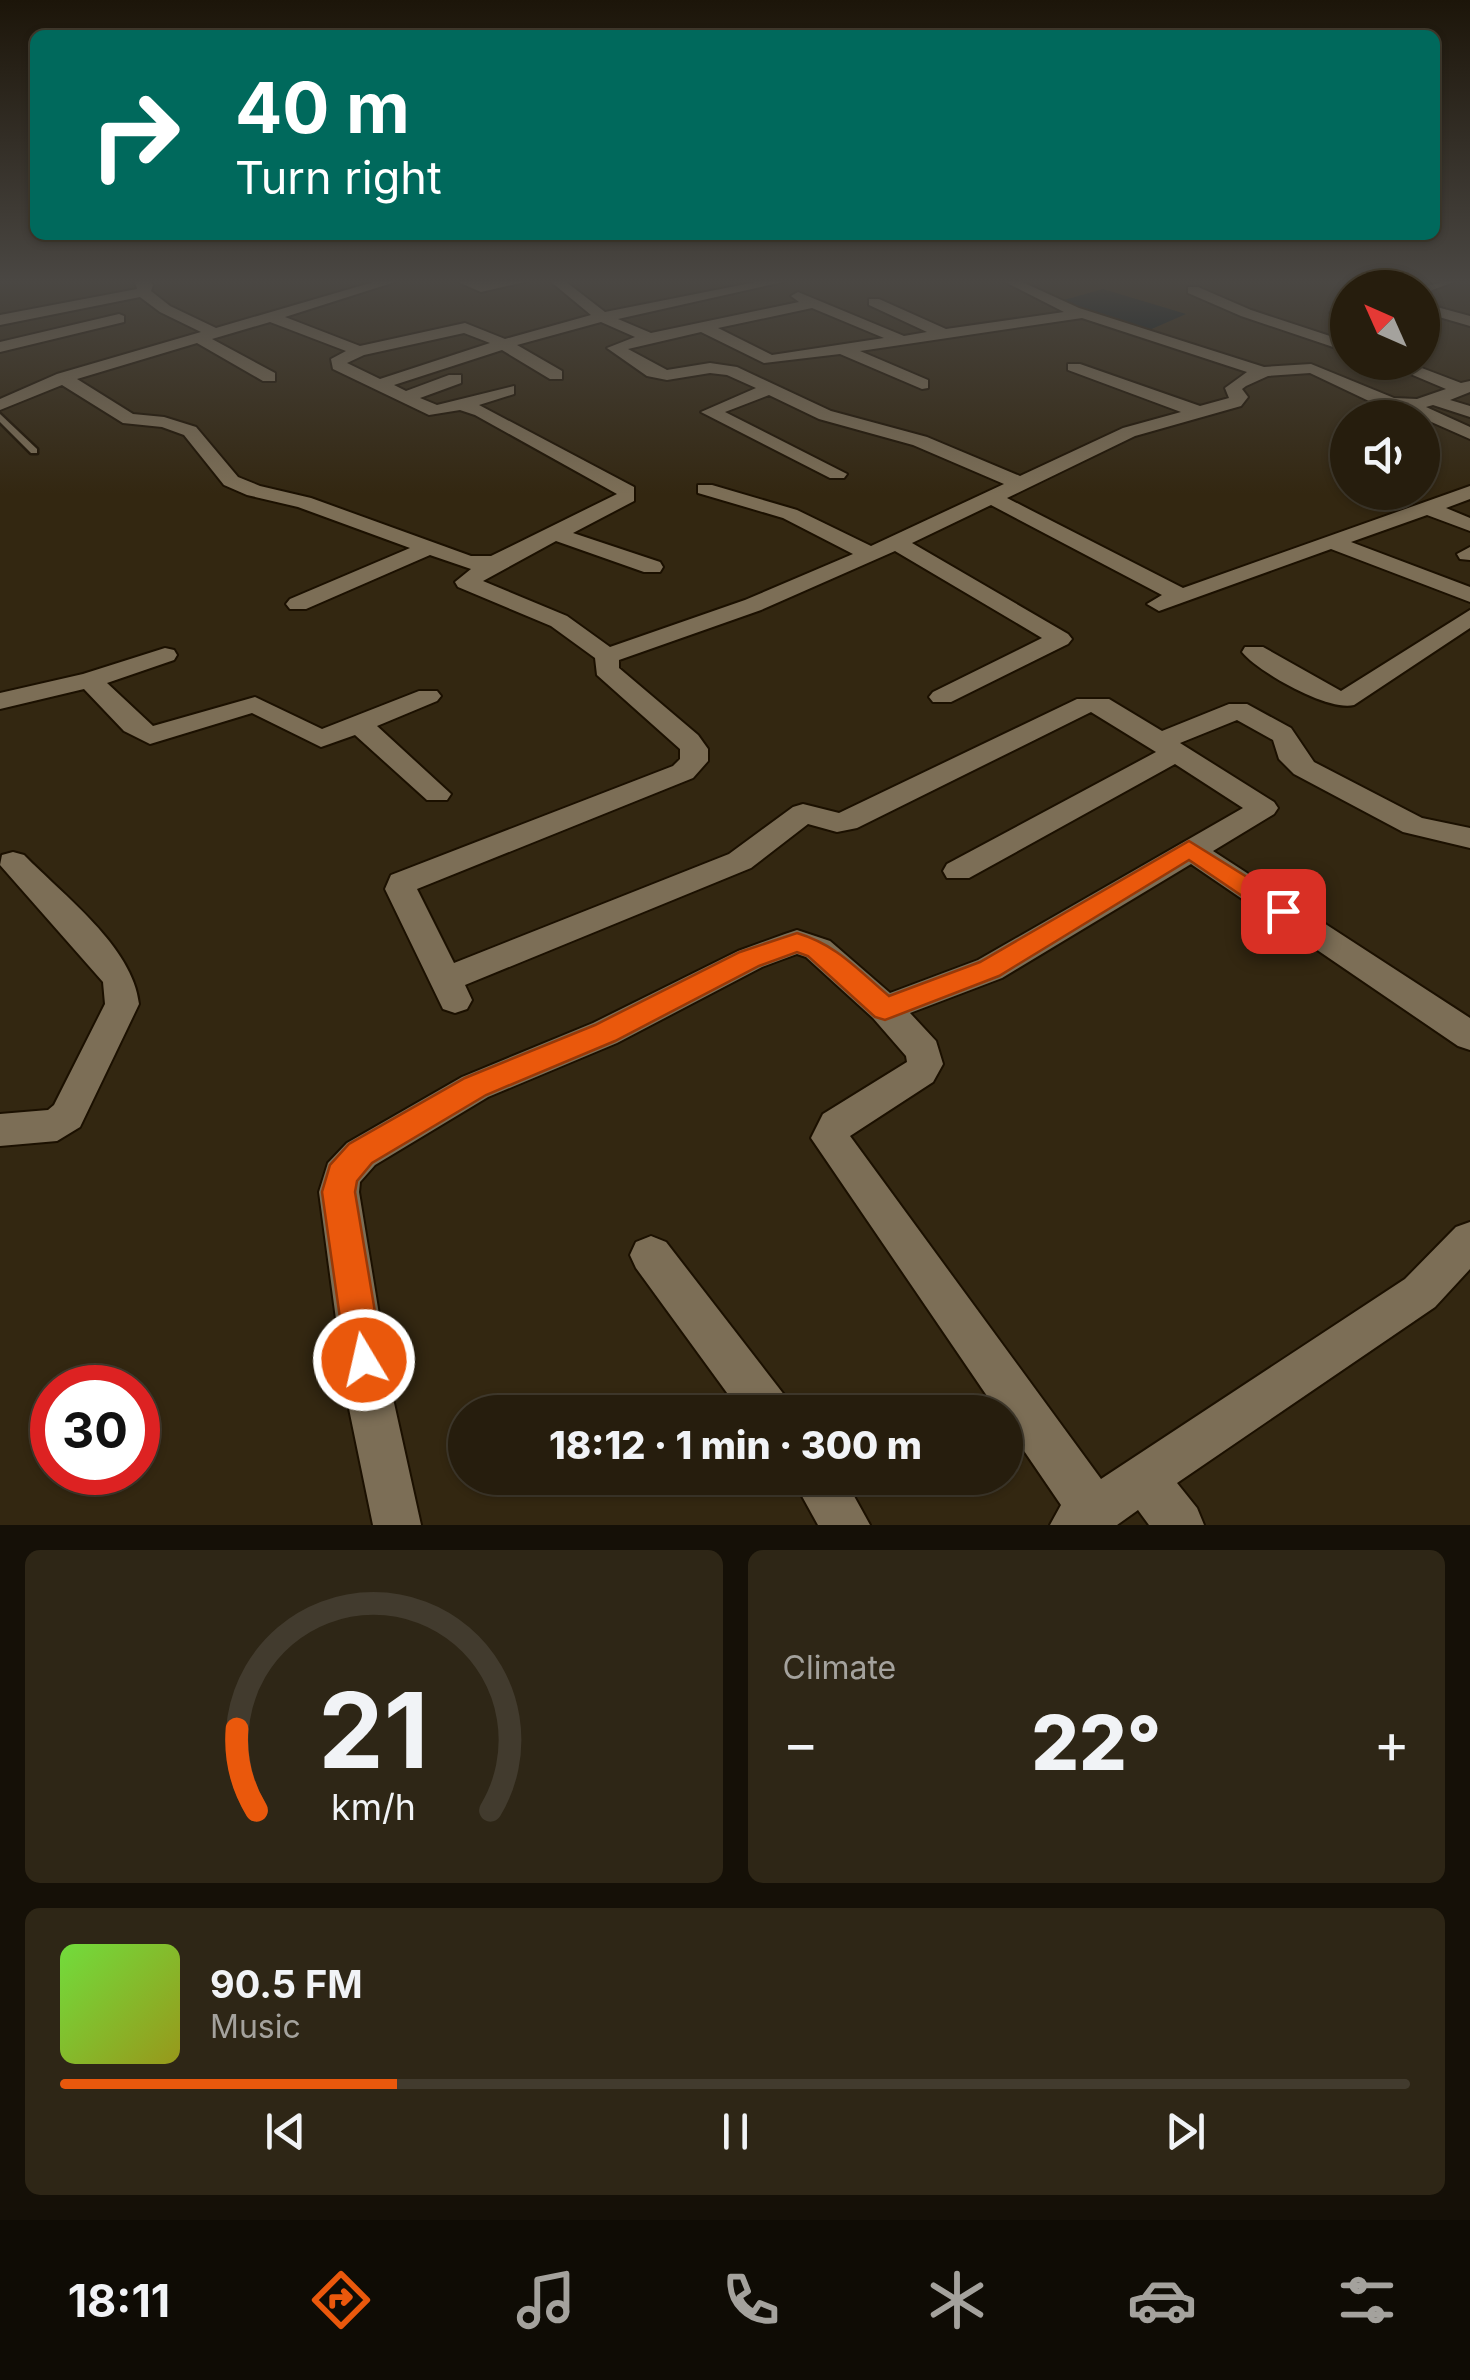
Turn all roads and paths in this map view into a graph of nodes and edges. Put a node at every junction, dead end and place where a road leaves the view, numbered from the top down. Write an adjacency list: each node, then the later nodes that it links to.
1 (43, 352): 17 (street)
2 (147, 352): 17 (street)
3 (231, 352): 18 (street)
4 (359, 352): 21 (street)
5 (471, 352): 21 (street)
6 (517, 352): 12 (street)
7 (621, 352): 24 (street)
8 (754, 352): 9 (street)
9 (826, 352)
10 (847, 352): 22 (street)
11 (1202, 352): 15 (street)
12 (524, 356): 13 (street); 16 (street)
13 (488, 366)
14 (1074, 367): 32 (street)
15 (1264, 372): 28 (street); 32 (street)
16 (556, 375)
17 (72, 376): 30 (street); 50 (street)
18 (269, 377)
19 (454, 379): 26 (street)
20 (1440, 379): 23 (street)
21 (380, 384): 26 (street)
22 (922, 384)
23 (1466, 388): 27 (street)
24 (769, 389): 38 (street); 39 (street)
25 (508, 390): 31 (street)
26 (406, 396): 31 (street)
27 (1431, 399): 29 (street); 33 (street)
28 (1394, 400)
29 (1427, 400)
30 (0, 404)
31 (462, 406): 47 (street)
32 (1196, 411): 39 (street)
33 (1470, 412)
34 (0, 418): 37 (lane)
35 (1440, 420): 36 (street)
36 (1470, 434)
37 (34, 451)
38 (837, 474)
39 (1017, 482): 42 (street)
40 (705, 489): 51 (street)
41 (1470, 492): 43 (street)
42 (990, 497): 49 (street); 55 (street)
43 (1440, 502)
44 (1417, 510): 48 (street)
45 (1433, 510): 46 (street)
46 (1470, 525)
47 (556, 534): 52 (street); 53 (street)
48 (1328, 541): 54 (street); 55 (street)
49 (896, 543): 51 (street); 64 (street)
50 (426, 549): 52 (street); 56 (street)
51 (868, 553): 61 (street)
52 (494, 563): 61 (street)
53 (652, 567)
54 (1470, 595)
55 (1181, 596): 57 (street)
56 (298, 604)
57 (1158, 604)
58 (1470, 617): 59 (street)
59 (1254, 652)
60 (166, 656): 62 (street)
61 (607, 656): 67 (street)
62 (90, 680): 65 (street); 66 (street)
63 (428, 696): 66 (street)
64 (942, 698)
65 (0, 701)
66 (360, 725): 68 (street)
67 (1170, 746): 69 (street); 70 (street); 72 (street)
68 (437, 794)
69 (1470, 838)
70 (1189, 849): 73 (street); 74 (street)
71 (13, 862): 75 (street)
72 (958, 872)
73 (885, 1009): 81 (street); 82 (street)
74 (1470, 1036)
75 (0, 1130)
76 (1470, 1240): 79 (street)
77 (651, 1255): 78 (street)
78 (756, 1395)
79 (1144, 1480): 81 (street); 84 (street)
80 (827, 1495): 83 (street)
81 (1084, 1518)
82 (397, 1525)
83 (846, 1525)
84 (1180, 1525)

